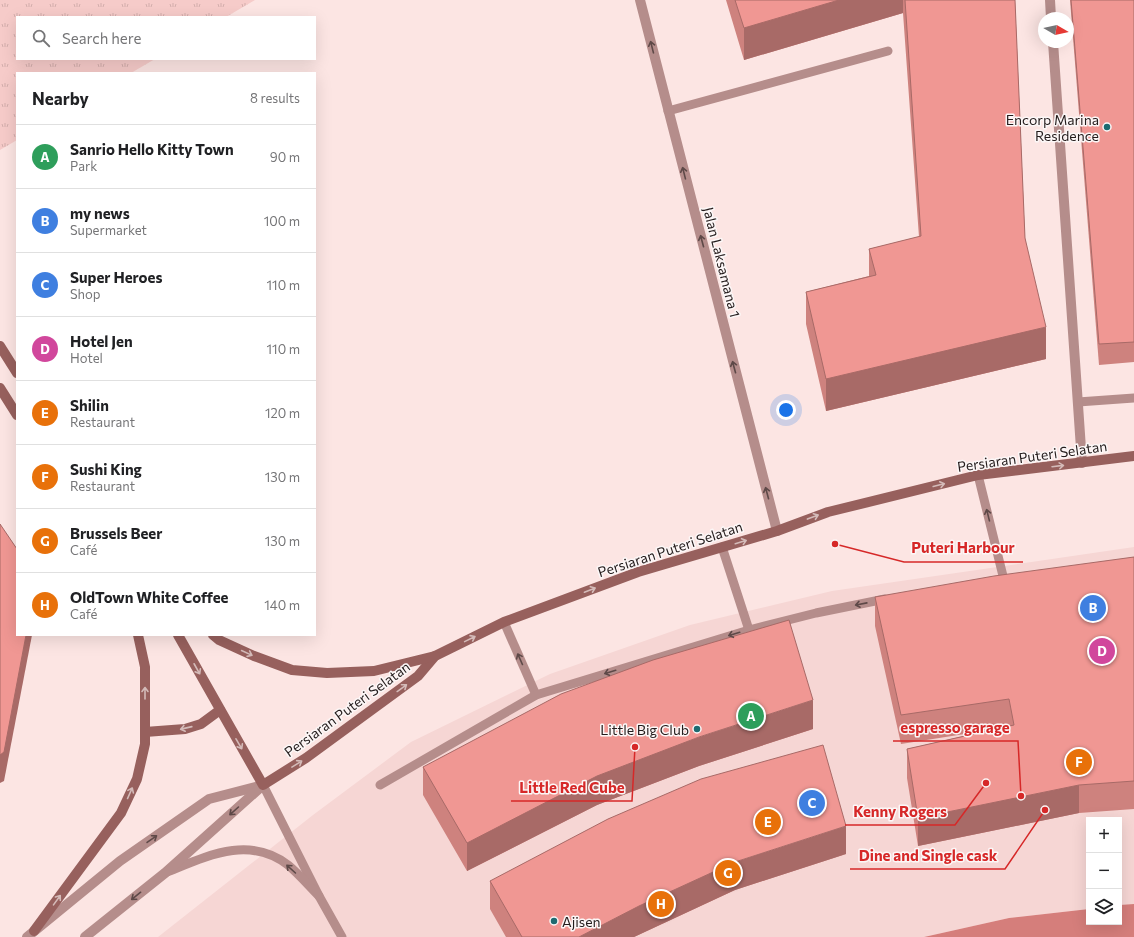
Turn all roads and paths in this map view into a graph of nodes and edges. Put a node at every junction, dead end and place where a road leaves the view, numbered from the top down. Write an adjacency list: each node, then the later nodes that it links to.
1 (640, 0): 6 (street, Jalan Laksamana 1, one-way to 1)
2 (1050, 0): 3 (street)
3 (1051, 12)
4 (1053, 48): 11 (street)
5 (888, 51): 6 (lane)
6 (668, 111): 16 (street, Jalan Laksamana 1, one-way to 6)
7 (0, 346): 8 (street)
8 (16, 371)
9 (0, 388): 12 (street)
10 (1134, 398): 11 (lane)
11 (1078, 402): 14 (street)
12 (16, 413)
13 (1134, 456): 14 (street, Persiaran Puteri Selatan)
14 (1082, 463): 15 (street, Persiaran Puteri Selatan, one-way to 14)
15 (978, 475): 16 (street, Persiaran Puteri Selatan, one-way to 15); 18 (lane, one-way to 15)
16 (777, 531): 17 (street, Persiaran Puteri Selatan, one-way to 16)
17 (722, 547): 20 (street, Persiaran Puteri Selatan, one-way to 17); 21 (lane)
18 (1004, 580)
19 (896, 597): 21 (lane, one-way to 21)
20 (504, 622): 25 (street, Persiaran Puteri Selatan, one-way to 20); 26 (lane, one-way to 20)
21 (749, 630): 26 (lane, one-way to 26)
22 (138, 636): 28 (street, one-way to 22)
23 (179, 636): 27 (street, one-way to 27)
24 (214, 636): 25 (street, one-way to 25)
25 (435, 656): 29 (street, Persiaran Puteri Selatan, one-way to 25)
26 (536, 695): 30 (lane)
27 (220, 710): 28 (street, one-way to 28); 29 (street, one-way to 29)
28 (145, 732): 33 (street, one-way to 28)
29 (263, 785): 31 (street, Persiaran Puteri Selatan, one-way to 31); 32 (lane); 33 (street, Persiaran Puteri Selatan, one-way to 29)
30 (380, 785)
31 (165, 873): 32 (lane, one-way to 31); 34 (street, Persiaran Puteri Selatan, one-way to 34)
32 (319, 896): 35 (lane)
33 (31, 934)
34 (85, 937)
35 (342, 937)

